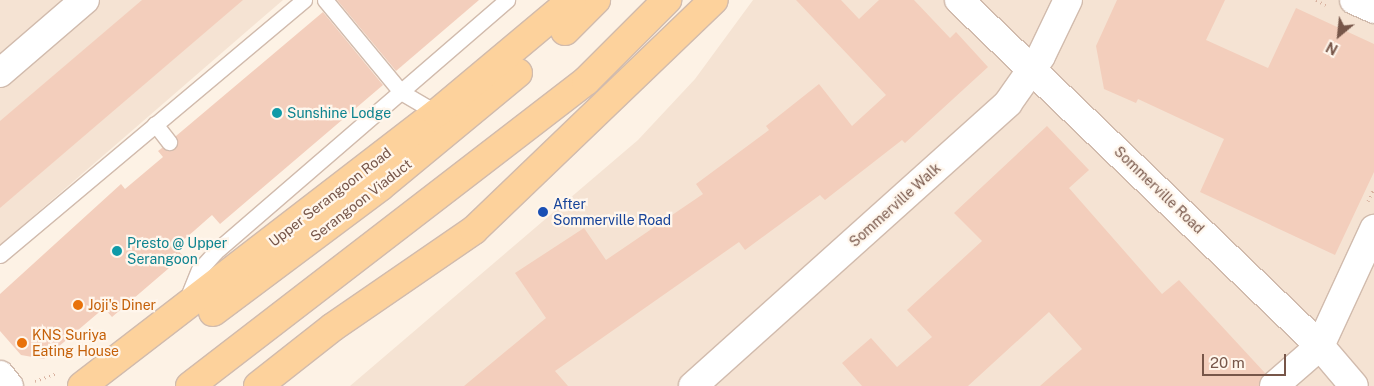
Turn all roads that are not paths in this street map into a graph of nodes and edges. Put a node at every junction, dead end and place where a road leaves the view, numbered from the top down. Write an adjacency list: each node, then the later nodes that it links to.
1 (85, 0): 14 (street)
2 (304, 0): 17 (lane)
3 (325, 0): 15 (lane)
4 (507, 0): 15 (lane)
5 (572, 0): 16 (main road, Upper Serangoon Road)
6 (596, 0): 26 (main road, Serangoon Viaduct)
7 (667, 0): 27 (main road)
8 (714, 0): 28 (main road)
9 (959, 0): 13 (street, Sommerville Road)
10 (1068, 0): 13 (street, Sommerville Walk)
11 (1354, 0): 12 (street)
12 (1374, 9)
13 (1034, 68): 22 (street, Sommerville Road); 29 (street, Sommerville Walk)
14 (0, 73)
15 (401, 92): 16 (lane); 21 (lane)
16 (437, 113): 21 (main road, Upper Serangoon Road)
17 (154, 124): 18 (lane); 20 (lane)
18 (169, 142)
19 (1374, 228): 22 (street)
20 (0, 255)
21 (182, 313): 25 (main road, Upper Serangoon Road)
22 (1320, 346): 30 (street); 31 (street, Sommerville Road)
23 (0, 375): 24 (street)
24 (9, 386)
25 (82, 386)
26 (114, 386)
27 (190, 386)
28 (258, 386)
29 (693, 386)
30 (1274, 386)
31 (1354, 386)

